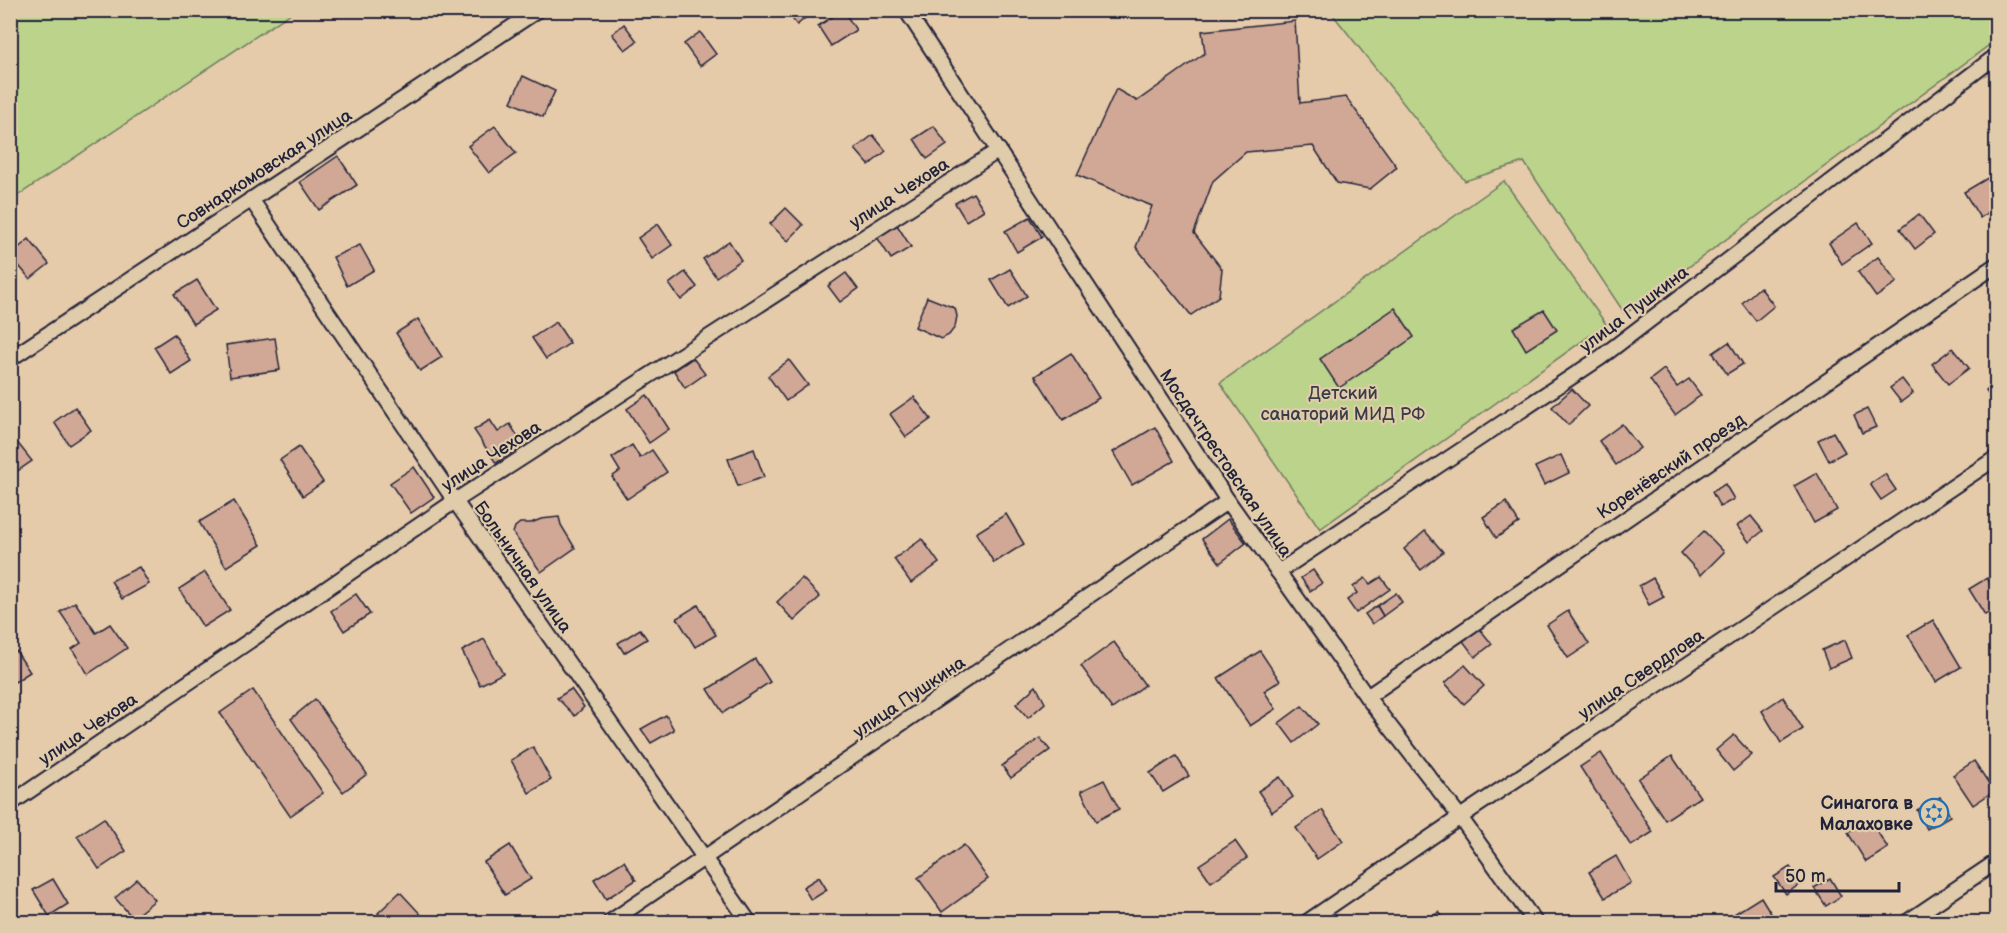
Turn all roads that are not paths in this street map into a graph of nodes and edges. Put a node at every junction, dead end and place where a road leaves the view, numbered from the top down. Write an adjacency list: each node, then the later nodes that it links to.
1 (538, 10): 5 (street, Совнаркомовская улица)
2 (906, 10): 4 (street, Мосдачтрестовская улица)
3 (1996, 56): 11 (street, улица Пушкина)
4 (999, 150): 9 (street, улица Чехова); 10 (street, Мосдачтрестовская улица)
5 (251, 199): 7 (street, Совнаркомовская улица); 9 (street, Больничная улица)
6 (1996, 265): 12 (street, Коренёвский проезд)
7 (10, 359)
8 (1996, 458): 14 (street, улица Свердлова)
9 (455, 501): 13 (street, улица Чехова); 15 (street, Больничная улица)
10 (1228, 501): 11 (street, Мосдачтрестовская улица); 15 (street, улица Пушкина)
11 (1278, 572): 12 (street, Мосдачтрестовская улица)
12 (1367, 697): 14 (street, Мосдачтрестовская улица)
13 (10, 804)
14 (1460, 817): 19 (street, улица Свердлова); 20 (street, Мосдачтрестовская улица)
15 (704, 859): 17 (street, улица Пушкина); 18 (street, Больничная улица)
16 (1996, 862): 21 (street)
17 (610, 922)
18 (749, 922)
19 (1307, 922)
20 (1535, 922)
21 (1907, 922)

